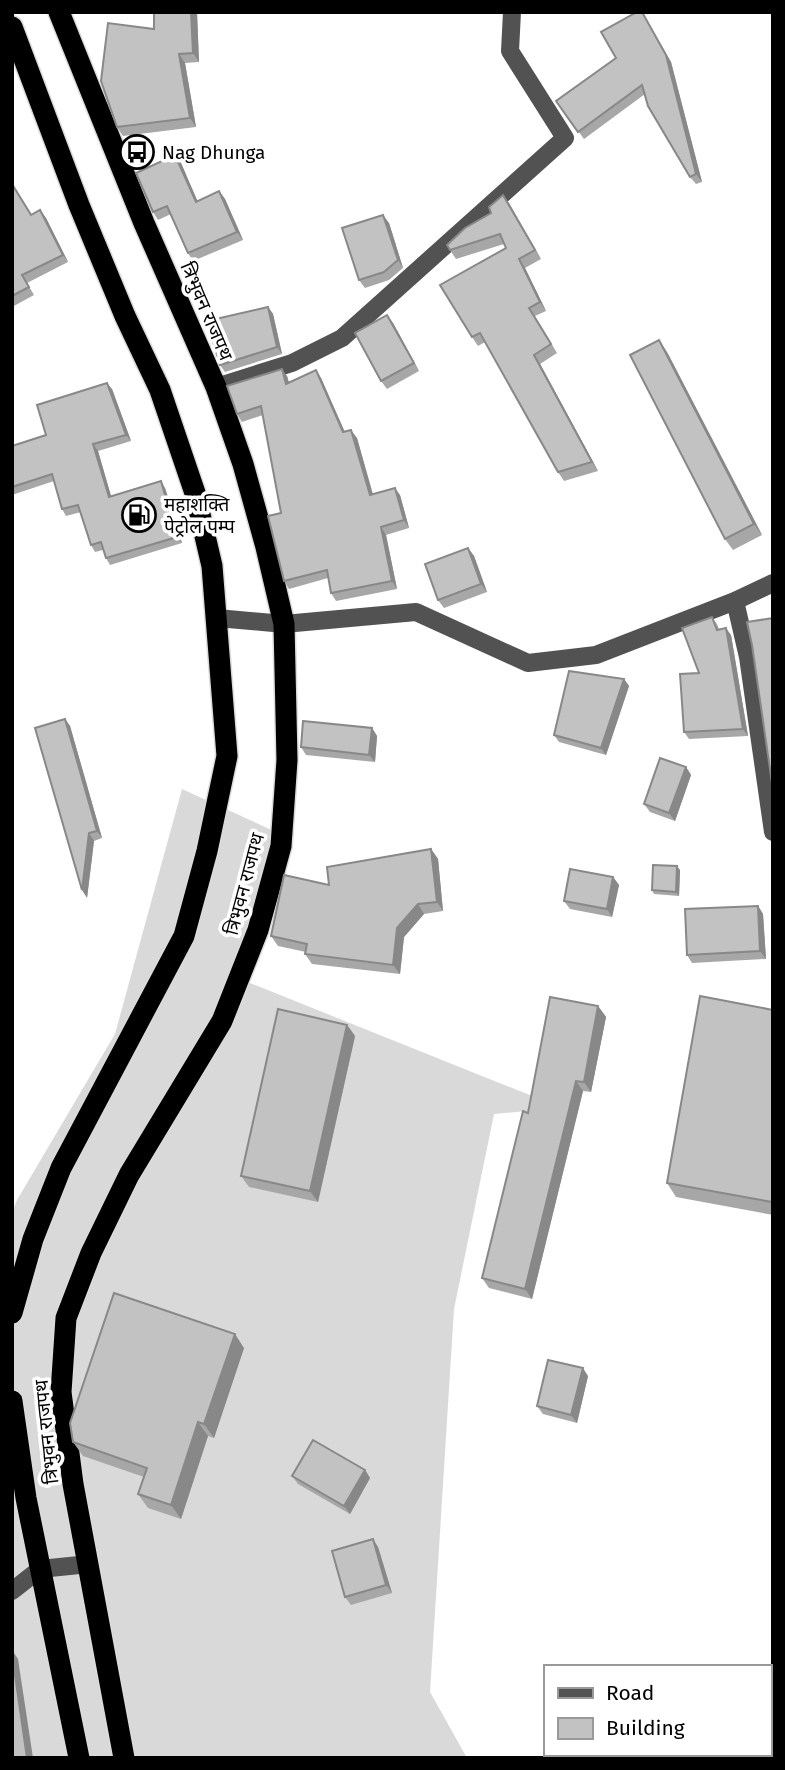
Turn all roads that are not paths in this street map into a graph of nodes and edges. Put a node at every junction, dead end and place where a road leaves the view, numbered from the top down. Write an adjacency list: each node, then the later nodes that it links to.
1 (512, 12): 4 (street)
2 (66, 15): 4 (highway, त्रिभुवन राजपथ)
3 (12, 27): 7 (highway)
4 (216, 387): 8 (highway, त्रिभुवन राजपथ)
5 (773, 583): 6 (street)
6 (735, 601): 8 (street); 9 (street)
7 (217, 618): 8 (street); 10 (highway)
8 (284, 624): 12 (highway, त्रिभुवन राजपथ)
9 (773, 832)
10 (12, 1312)
11 (12, 1401): 13 (highway, त्रिभुवन राजपथ)
12 (89, 1564): 13 (street); 16 (highway, त्रिभुवन राजपथ)
13 (40, 1569): 14 (street); 15 (highway, त्रिभुवन राजपथ)
14 (12, 1591)
15 (79, 1758)
16 (124, 1758)

